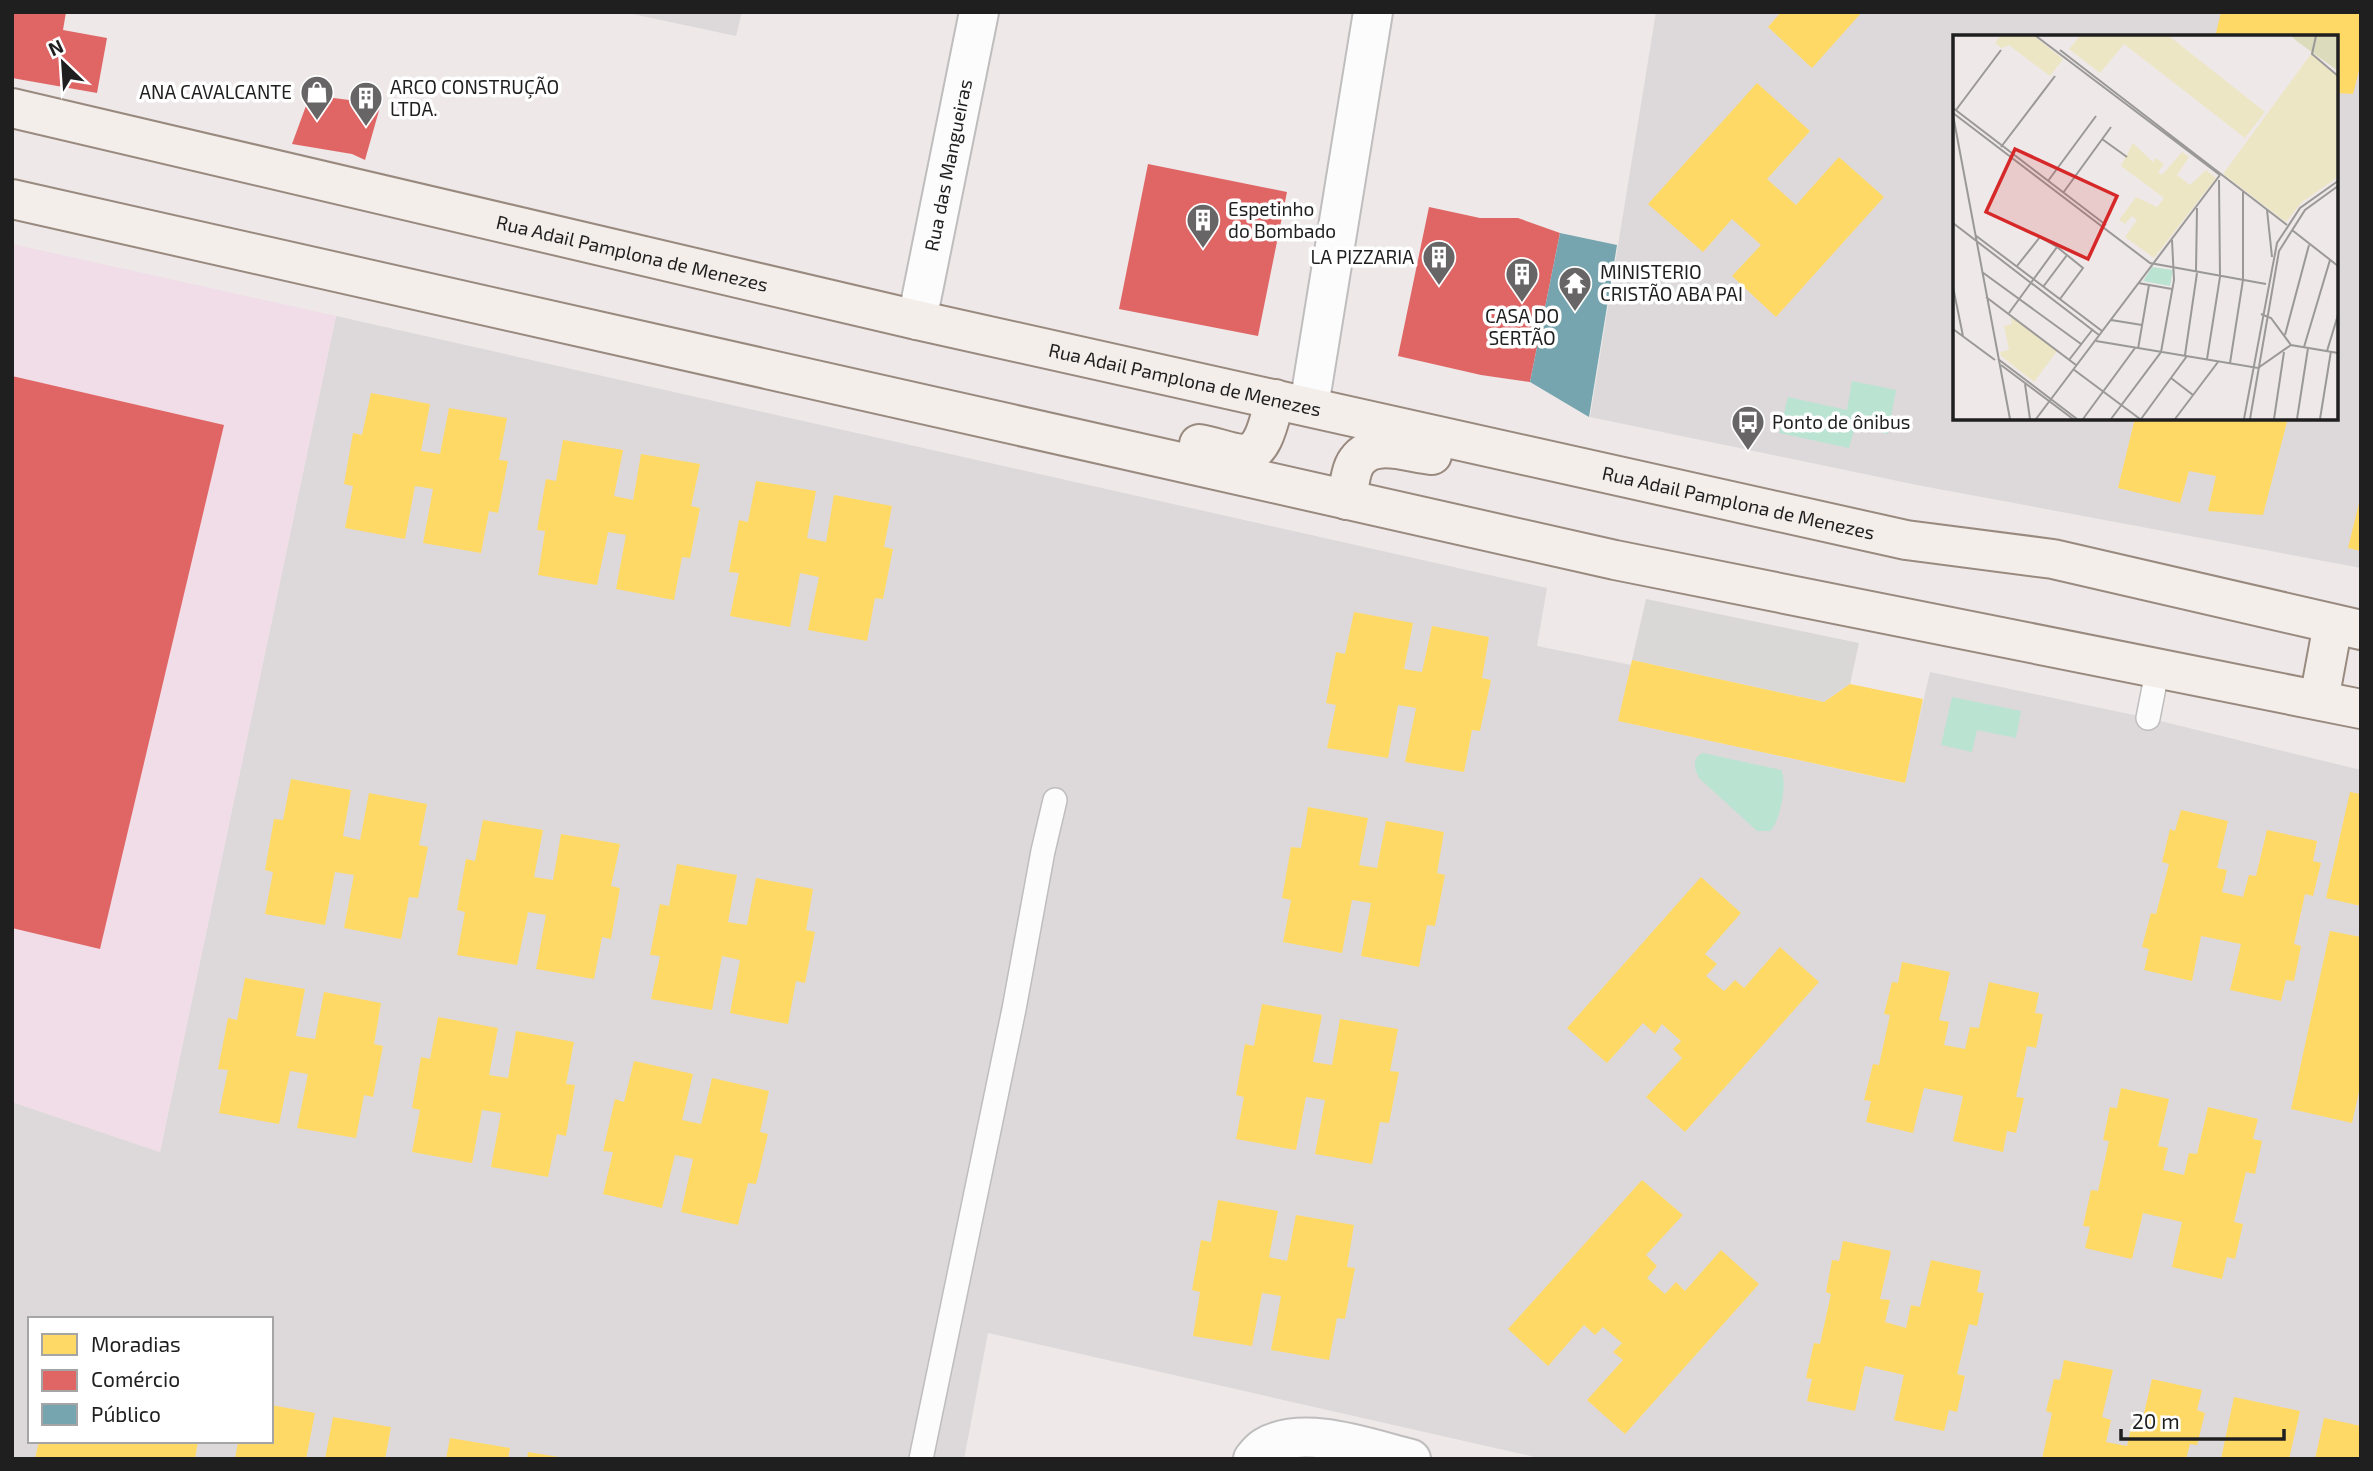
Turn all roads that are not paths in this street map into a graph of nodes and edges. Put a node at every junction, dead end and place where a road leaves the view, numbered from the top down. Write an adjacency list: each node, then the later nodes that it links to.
1 (979, 12): 5 (street, Rua das Mangueiras)
2 (1373, 12): 6 (street)
3 (12, 108): 5 (main road, Rua Adail Pamplona de Menezes)
4 (12, 199): 8 (main road)
5 (917, 320): 6 (main road, Rua Adail Pamplona de Menezes)
6 (1292, 403): 7 (main road, Rua Adail Pamplona de Menezes); 8 (main road)
7 (1474, 443): 9 (main road); 10 (main road, Rua Adail Pamplona de Menezes)
8 (1160, 456): 9 (main road)
9 (1347, 500): 11 (main road)
10 (2347, 627): 12 (main road)
11 (2158, 667): 12 (main road); 14 (lane)
12 (2319, 700): 13 (main road)
13 (2361, 709)
14 (2148, 718)
15 (1055, 800): 16 (lane)
16 (921, 1459)
17 (1253, 1459): 18 (street)
18 (1411, 1459)

